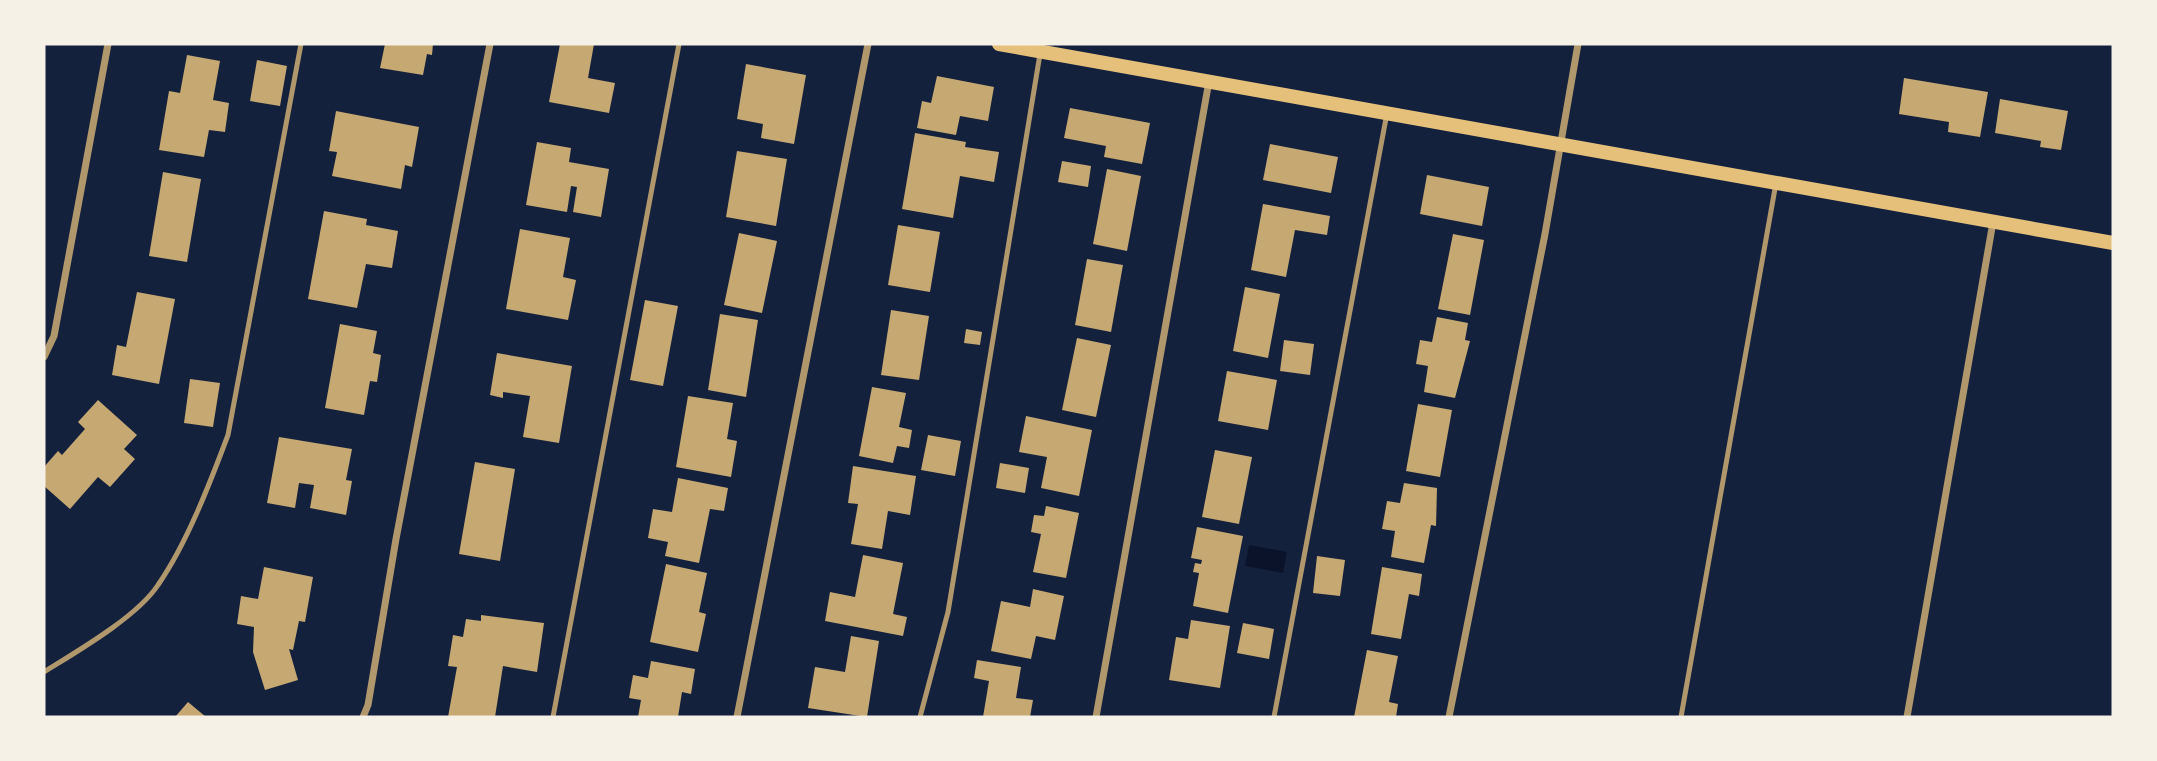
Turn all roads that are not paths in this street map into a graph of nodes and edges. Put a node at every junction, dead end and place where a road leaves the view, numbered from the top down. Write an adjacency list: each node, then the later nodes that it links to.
1 (108, 44): 15 (street)
2 (301, 44): 16 (lane)
3 (490, 44): 17 (street)
4 (680, 44): 18 (lane)
5 (868, 44): 19 (street)
6 (999, 44): 8 (main road)
7 (1578, 44): 11 (street)
8 (1041, 51): 9 (main road); 20 (lane)
9 (1209, 82): 10 (main road); 21 (street)
10 (1387, 114): 11 (main road); 22 (lane)
11 (1560, 145): 12 (main road); 23 (street)
12 (1776, 183): 13 (main road); 24 (lane)
13 (1993, 222): 14 (main road); 25 (street)
14 (2113, 243)
15 (44, 357)
16 (44, 672)
17 (363, 717)
18 (553, 717)
19 (737, 717)
20 (920, 717)
21 (1096, 717)
22 (1274, 717)
23 (1449, 717)
24 (1681, 717)
25 (1907, 717)

